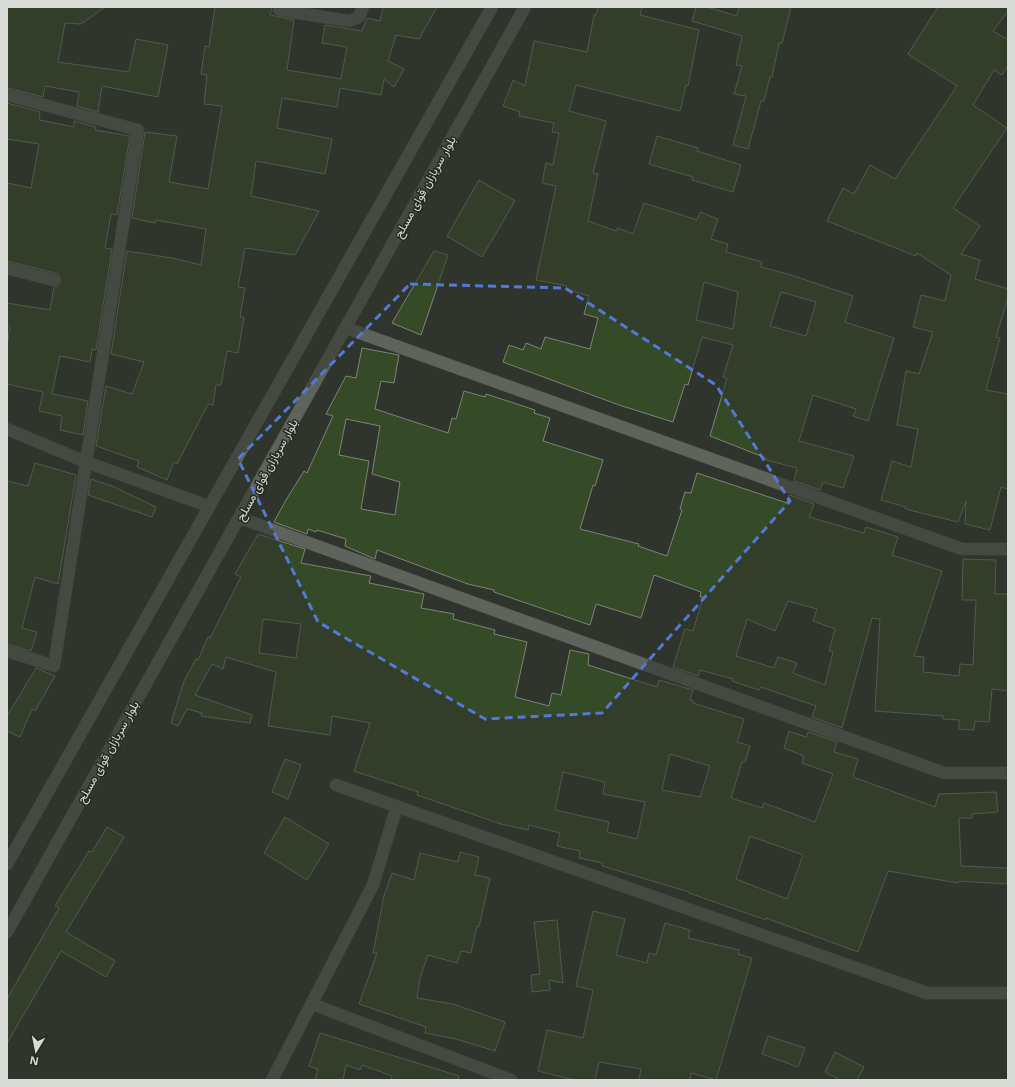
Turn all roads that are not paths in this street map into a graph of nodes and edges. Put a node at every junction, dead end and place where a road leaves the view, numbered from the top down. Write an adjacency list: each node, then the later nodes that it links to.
1 (363, 7): 4 (street)
2 (492, 7): 11 (street)
3 (525, 7): 8 (street, بلوار سربازان قوای مسلح)
4 (279, 10)
5 (7, 95): 10 (street)
6 (7, 268): 7 (street)
7 (53, 280)
8 (346, 328): 12 (street, بلوار سربازان قوای مسلح); 13 (street)
9 (7, 429): 10 (street)
10 (86, 462): 11 (street); 14 (street)
11 (208, 506): 18 (street)
12 (240, 518): 15 (street); 19 (street, بلوار سربازان قوای مسلح)
13 (1008, 549)
14 (7, 651)
15 (1008, 773)
16 (336, 785): 17 (street)
17 (397, 806): 20 (street); 21 (street)
18 (7, 864)
19 (7, 932)
20 (1008, 993)
21 (312, 1004): 22 (street); 23 (street)
22 (272, 1080)
23 (511, 1080)

